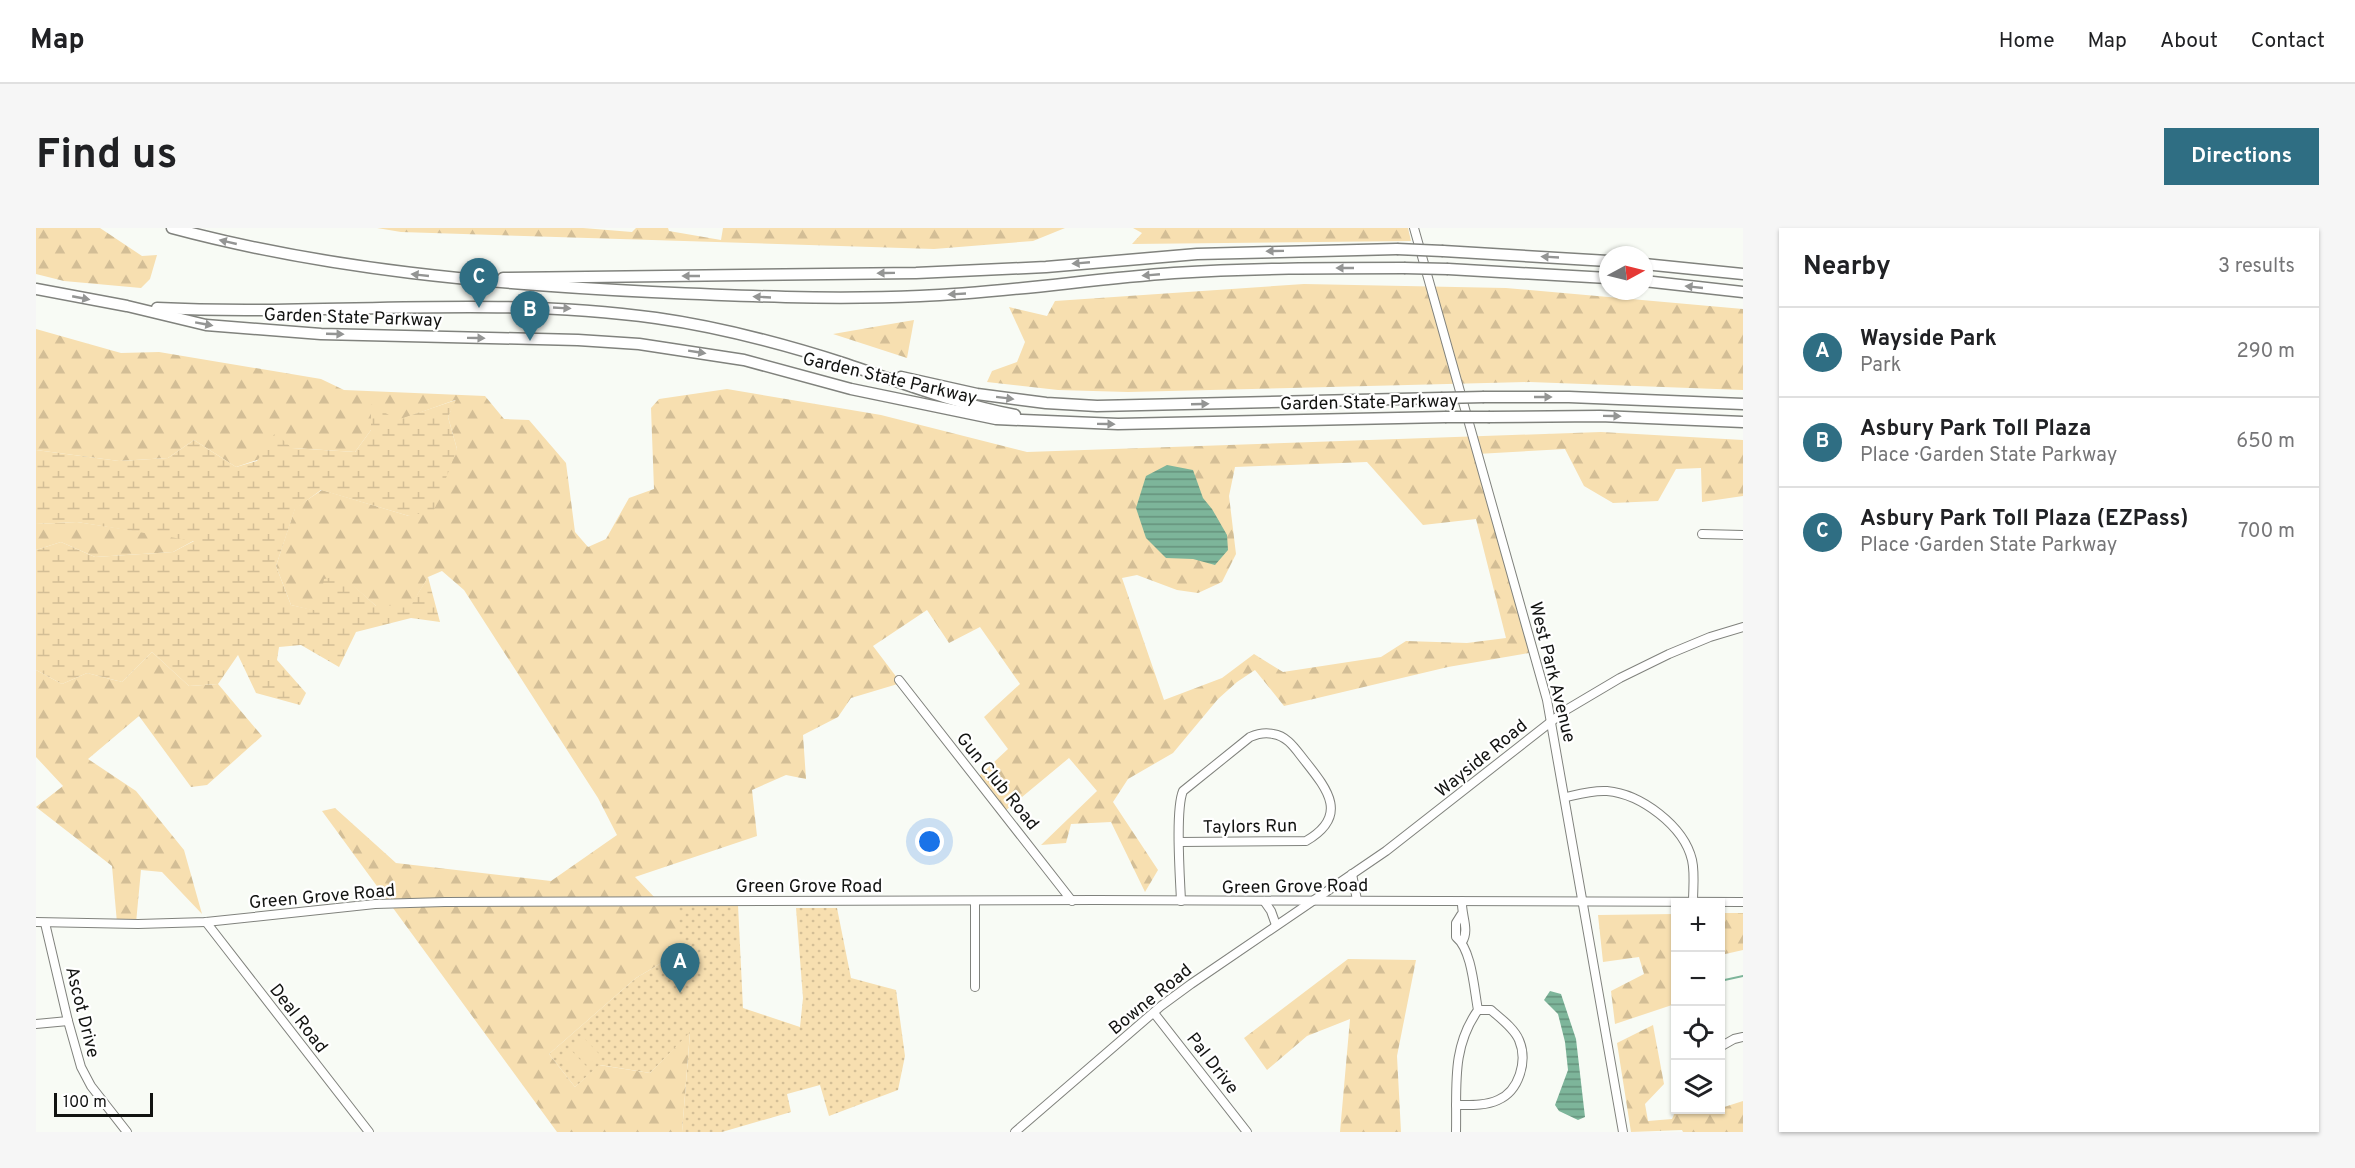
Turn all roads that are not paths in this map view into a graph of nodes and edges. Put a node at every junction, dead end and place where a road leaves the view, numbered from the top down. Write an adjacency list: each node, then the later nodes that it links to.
1 (172, 228): 7 (highway, one-way to 1)
2 (1414, 228): 20 (street, West Park Avenue)
3 (1599, 260): 7 (highway, one-way to 7, bridge)
4 (1653, 265): 5 (highway)
5 (1743, 274)
6 (1599, 277): 7 (highway, one-way to 7, bridge)
7 (479, 280)
8 (1653, 283): 10 (highway, one-way to 8)
9 (36, 289): 11 (highway, Garden State Parkway, one-way to 11)
10 (1743, 292)
11 (127, 306): 12 (highway, one-way to 12); 14 (highway, Garden State Parkway, one-way to 14)
12 (846, 364): 13 (highway, Garden State Parkway, one-way to 13, bridge); 14 (highway)
13 (1743, 404)
14 (1047, 420): 15 (highway, Garden State Parkway, one-way to 15, bridge)
15 (1743, 422)
16 (1702, 534): 17 (street)
17 (1743, 536)
18 (1743, 627): 20 (street, Wayside Road)
19 (900, 680): 28 (street, Gun Club Road)
20 (1552, 720): 21 (street, West Park Avenue); 23 (street, Wayside Road)
21 (1566, 797): 24 (street); 32 (street, West Park Avenue)
22 (1180, 842): 22 (street, Taylors Run); 29 (street, Taylors Run)
23 (1352, 874): 25 (street, Wayside Road); 26 (street)
24 (1693, 898)
25 (1312, 900): 26 (street, Green Grove Road); 30 (street, Green Grove Road); 39 (street, Bowne Road)
26 (1357, 900): 31 (street, Green Grove Road)
27 (975, 901): 28 (street, Green Grove Road); 37 (street, Green Grove Road); 40 (street)
28 (1072, 901): 29 (street, Green Grove Road)
29 (1181, 901): 30 (street, Green Grove Road)
30 (1264, 901): 39 (street)
31 (1462, 902): 32 (street, Green Grove Road); 41 (street)
32 (1583, 902): 33 (street, Green Grove Road); 53 (street, West Park Avenue)
33 (1671, 902)
34 (1725, 902): 35 (street, Green Grove Road)
35 (1743, 902)
36 (36, 922): 38 (street, Green Grove Road)
37 (206, 922): 38 (street, Green Grove Road); 49 (street, Deal Road)
38 (45, 923): 43 (street, Ascot Drive)
39 (1276, 925): 42 (street, Bowne Road)
40 (975, 987)
41 (1478, 1010): 47 (street); 47 (street)
42 (1154, 1013): 50 (street, Bowne Road); 51 (street, Pal Drive)
43 (68, 1021): 44 (street); 48 (street, Ascot Drive)
44 (36, 1024)
45 (1743, 1037): 46 (street)
46 (1725, 1044)
47 (1456, 1105): 52 (street)
48 (127, 1132)
49 (369, 1132)
50 (1015, 1132)
51 (1247, 1132)
52 (1456, 1132)
53 (1623, 1132)

